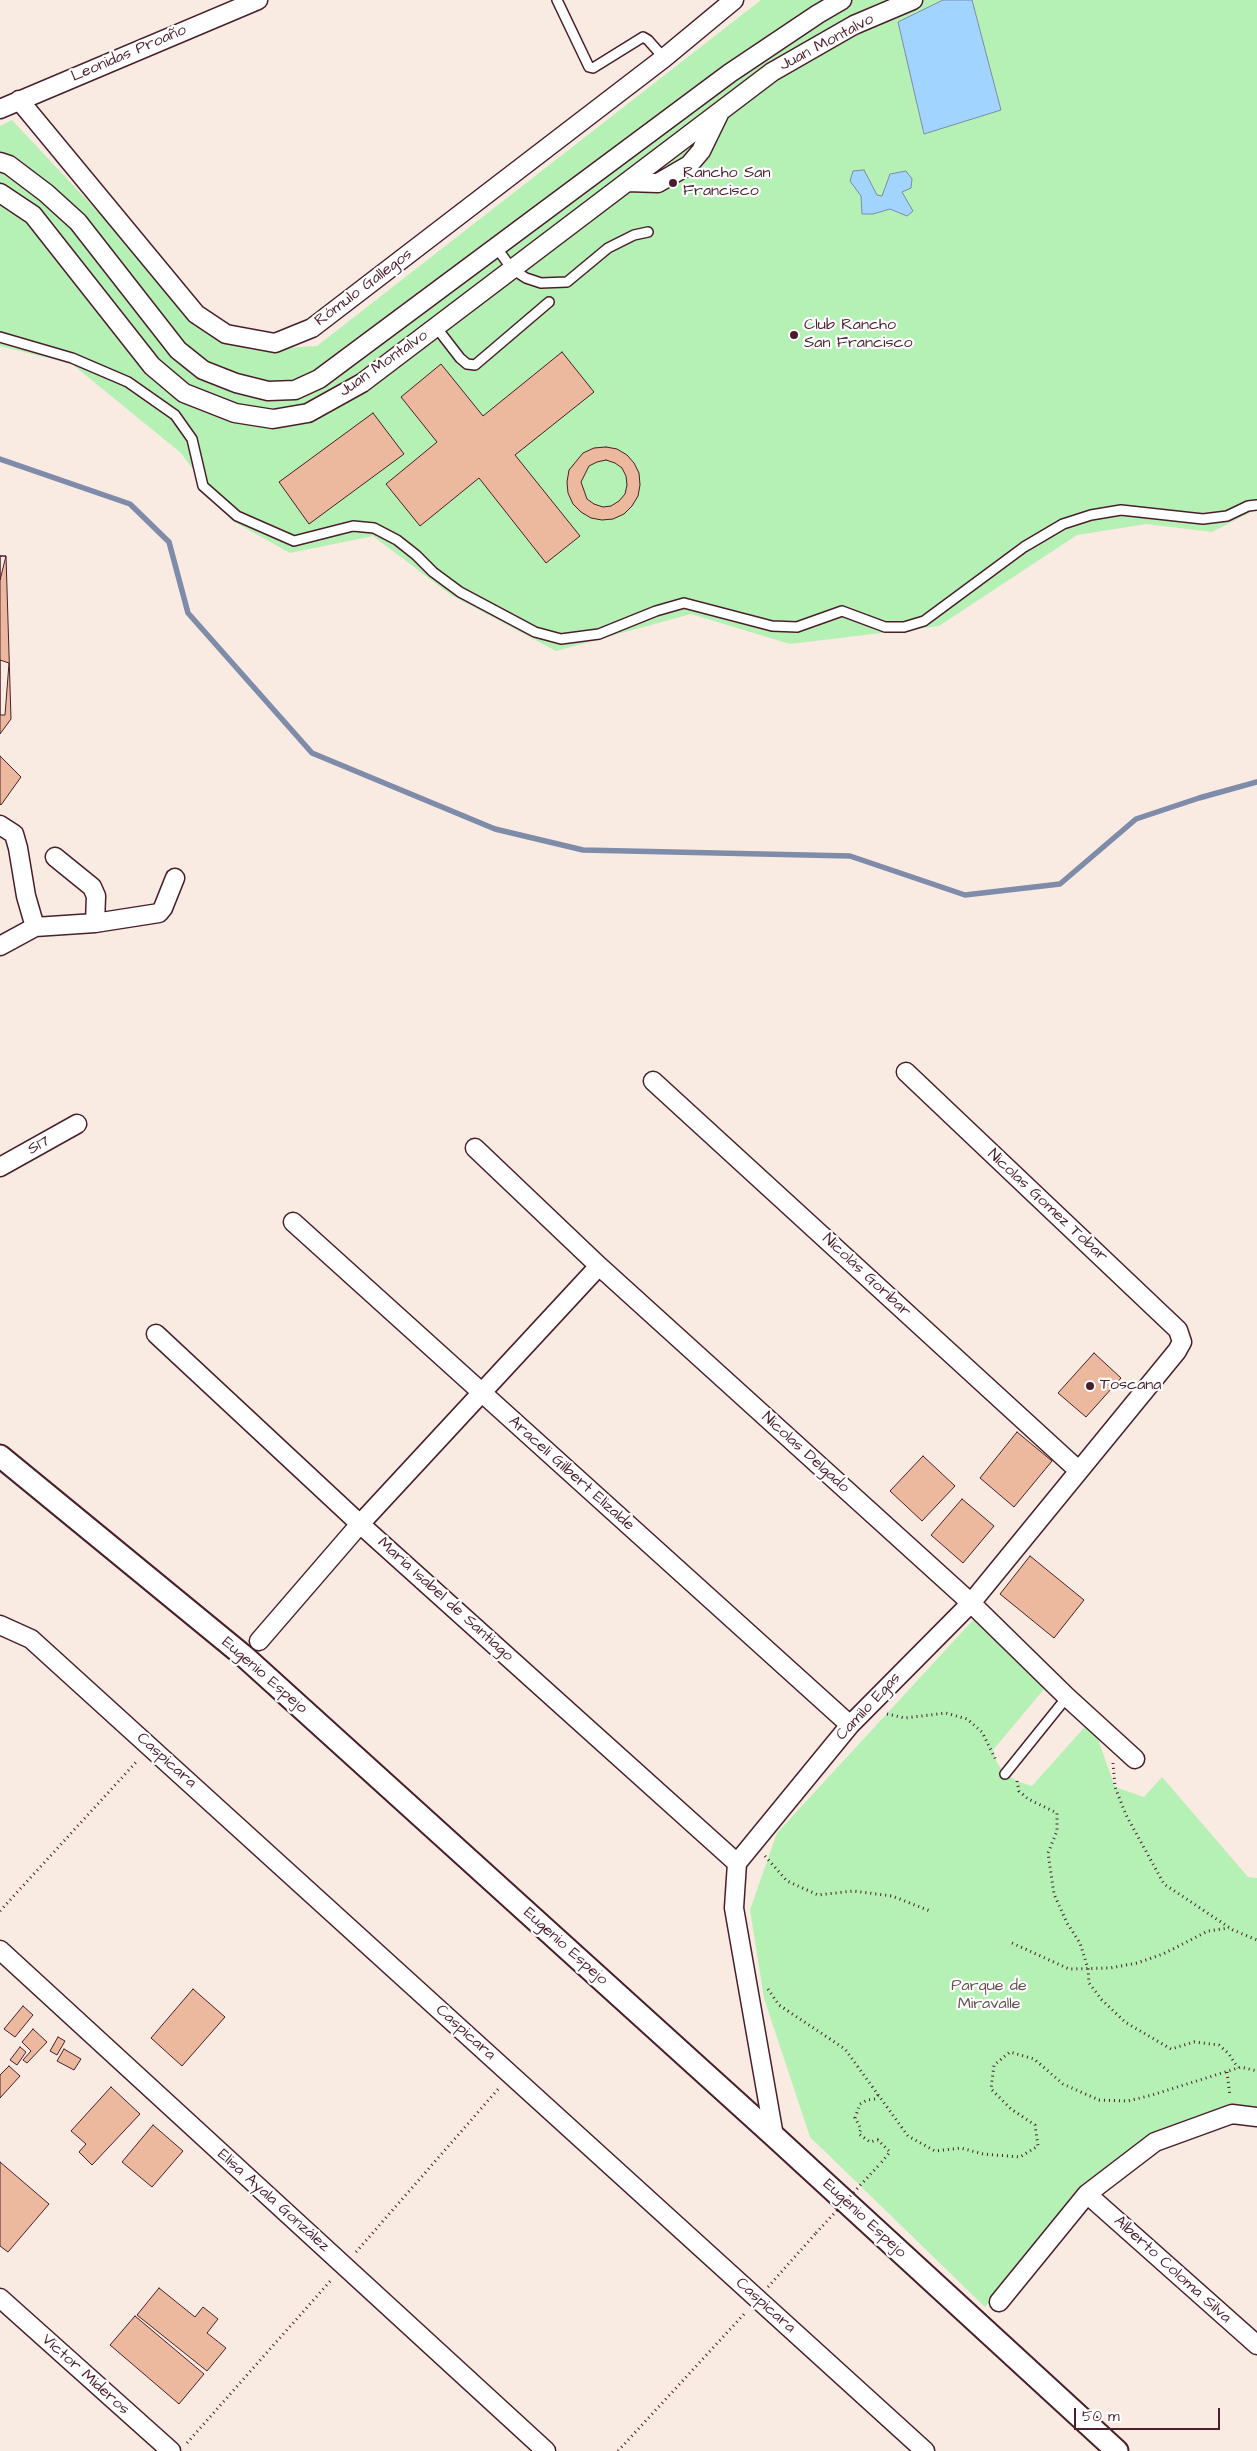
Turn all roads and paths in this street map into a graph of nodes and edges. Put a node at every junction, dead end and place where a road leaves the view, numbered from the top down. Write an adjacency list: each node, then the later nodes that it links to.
1 (258, 0): 10 (street, Leonidas Proaño)
2 (557, 0): 7 (lane)
3 (734, 0): 7 (street, Rómulo Gallegos)
4 (842, 0): 6 (street, Juan Montalvo)
5 (914, 0): 9 (street, Juan Montalvo)
6 (824, 5): 8 (street, Juan Montalvo)
7 (664, 58): 10 (street, Rómulo Gallegos)
8 (730, 73): 9 (street); 17 (street, Juan Montalvo)
9 (744, 92): 12 (street, Juan Montalvo)
10 (19, 100): 11 (street, Leonidas Proaño)
11 (0, 109)
12 (721, 110): 14 (street, Juan Montalvo); 14 (street)
13 (0, 162): 22 (street, Juan Montalvo)
14 (627, 182): 18 (street, Juan Montalvo)
15 (0, 193): 23 (street, Juan Montalvo)
16 (648, 232): 18 (lane)
17 (496, 247): 18 (lane); 22 (street, Juan Montalvo)
18 (512, 269): 20 (street, Juan Montalvo)
19 (549, 302): 20 (lane)
20 (436, 327): 23 (street, Juan Montalvo)
21 (0, 337): 24 (lane)
22 (203, 370): 23 (street)
23 (184, 393)
24 (1257, 506)
25 (0, 824): 29 (street)
26 (55, 857): 28 (street)
27 (175, 878): 28 (street)
28 (95, 923): 29 (street)
29 (35, 927): 30 (street)
30 (0, 946)
31 (906, 1072): 39 (street, Nicolas Gomez Tobar)
32 (653, 1081): 42 (street, Nicolás Goribar)
33 (77, 1124): 35 (street, S17)
34 (475, 1148): 37 (street, Nicolas Delgado)
35 (0, 1167)
36 (293, 1222): 40 (street, Araceli Gilbert Elizalde)
37 (598, 1266): 40 (street); 44 (street, Nicolas Delgado)
38 (156, 1334): 43 (street, Maria Isabel de Santiago)
39 (1182, 1342): 42 (street, Camilo Egas)
40 (482, 1394): 43 (street); 49 (street, Araceli Gilbert Elizalde)
41 (0, 1456): 70 (street, Eugenio Espejo)
42 (1078, 1470): 44 (street, Camilo Egas)
43 (360, 1524): 46 (street); 55 (street, Maria Isabel de Santiago)
44 (971, 1602): 47 (street, Nicolas Delgado); 49 (street, Camilo Egas)
45 (0, 1625): 51 (street, Caspicara)
46 (259, 1640)
47 (1067, 1697): 50 (street, Nicolas Delgado); 53 (lane)
48 (887, 1714): 53 (path)
49 (850, 1725): 54 (street, Camilo Egas)
50 (1110, 1735): 52 (street, Nicolas Delgado); 58 (path)
51 (150, 1747): 56 (path); 73 (street, Caspicara)
52 (1135, 1759)
53 (1005, 1774): 62 (path)
54 (754, 1843): 55 (street, Camilo Egas); 57 (path)
55 (737, 1863): 63 (street)
56 (0, 1911)
57 (930, 1911)
58 (1230, 1928): 59 (path); 62 (path)
59 (1257, 1940)
60 (1012, 1943): 62 (path)
61 (0, 1950): 77 (street, Elisa Ayala González)
62 (1088, 1969): 64 (path)
63 (745, 1976): 67 (path); 70 (street)
64 (1238, 2068): 65 (path); 66 (path)
65 (1257, 2071)
66 (1227, 2072): 67 (path); 68 (path)
67 (878, 2095): 73 (path, bridge)
68 (1232, 2114): 69 (street); 71 (street)
69 (1257, 2117)
70 (774, 2136): 80 (street, Eugenio Espejo)
71 (1087, 2194): 74 (street); 75 (street, Alberto Coloma Silva)
72 (0, 2298): 76 (street, Victor Mideros)
73 (758, 2299): 78 (path); 79 (street, Caspicara)
74 (999, 2302)
75 (1257, 2346)
76 (171, 2451)
77 (546, 2451)
78 (618, 2451)
79 (925, 2451)
80 (1117, 2451)

